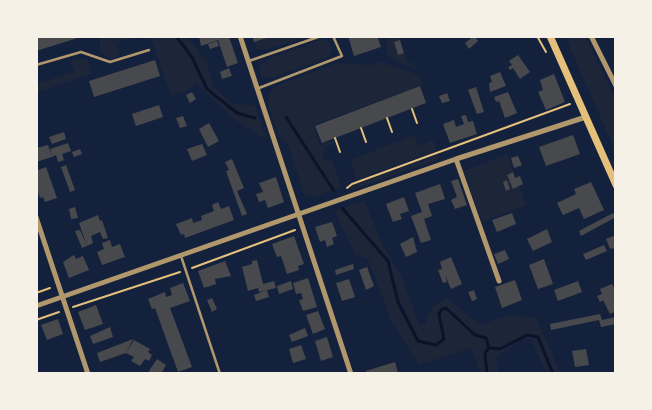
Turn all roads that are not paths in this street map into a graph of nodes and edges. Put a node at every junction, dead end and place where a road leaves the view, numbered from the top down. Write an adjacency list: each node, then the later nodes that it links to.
1 (240, 36): 7 (street)
2 (321, 36): 7 (lane)
3 (333, 36): 10 (lane)
4 (550, 36): 11 (main road)
5 (591, 36): 9 (street)
6 (149, 50): 8 (lane)
7 (248, 62): 10 (street)
8 (36, 65)
9 (616, 86)
10 (257, 89): 14 (street)
11 (586, 117): 12 (street); 13 (main road)
12 (456, 159): 14 (street); 17 (street)
13 (616, 186)
14 (298, 216): 16 (street); 22 (street)
15 (36, 218): 18 (street)
16 (181, 256): 18 (street); 21 (lane)
17 (498, 281)
18 (62, 297): 19 (street); 20 (street)
19 (36, 306)
20 (88, 374)
21 (220, 374)
22 (351, 374)

